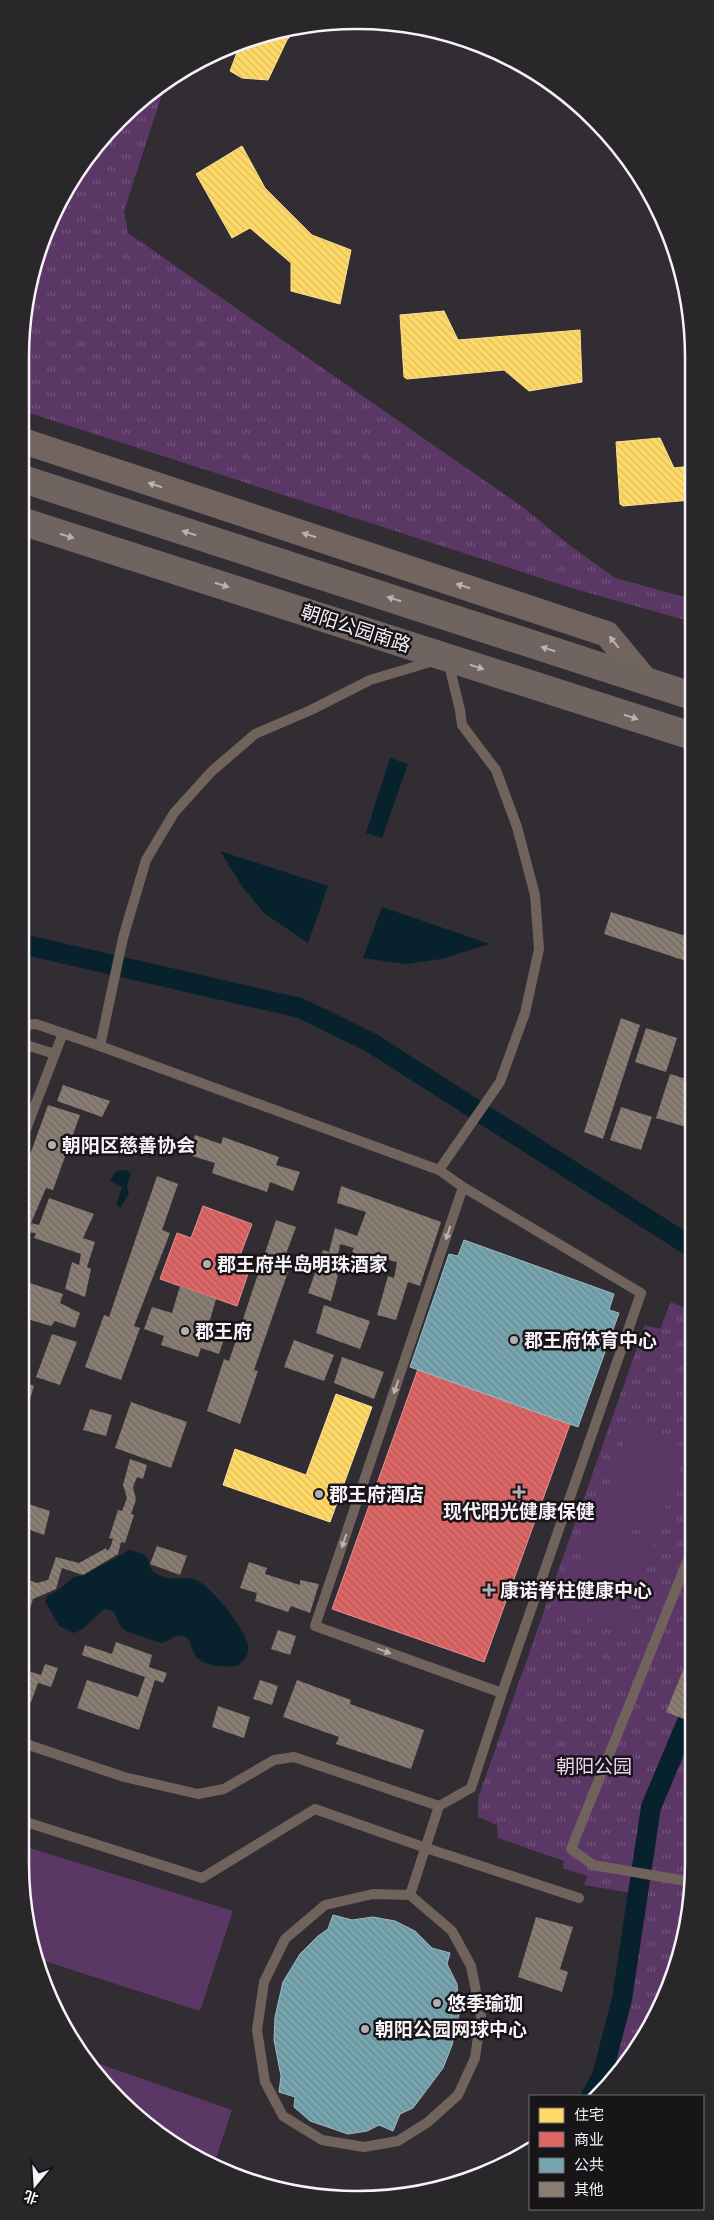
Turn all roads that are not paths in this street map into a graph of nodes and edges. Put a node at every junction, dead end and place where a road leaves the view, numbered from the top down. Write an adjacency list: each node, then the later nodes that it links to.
1 (29, 443): 5 (street, one-way to 1)
2 (29, 481): 5 (main road, 朝阳公园南路, one-way to 2)
3 (29, 524): 4 (main road, 朝阳公园南路, one-way to 4)
4 (447, 657): 7 (main road, 朝阳公园南路, one-way to 7); 11 (lane); 14 (lane)
5 (645, 680): 6 (main road, 朝阳公园南路)
6 (685, 694)
7 (685, 734)
8 (29, 1025): 9 (lane)
9 (63, 1033): 11 (lane); 12 (lane)
10 (29, 1046): 12 (lane)
11 (100, 1046): 14 (lane)
12 (55, 1054): 13 (lane)
13 (29, 1121)
14 (439, 1170): 15 (lane)
15 (463, 1187): 17 (lane); 17 (lane, one-way to 17)
16 (685, 1567): 22 (lane)
17 (502, 1693): 19 (lane)
18 (29, 1745): 19 (lane)
19 (439, 1806): 21 (lane)
20 (29, 1823): 21 (lane)
21 (426, 1848): 23 (lane); 24 (lane)
22 (685, 1881)
23 (410, 1895): 23 (lane)
24 (580, 1898)

